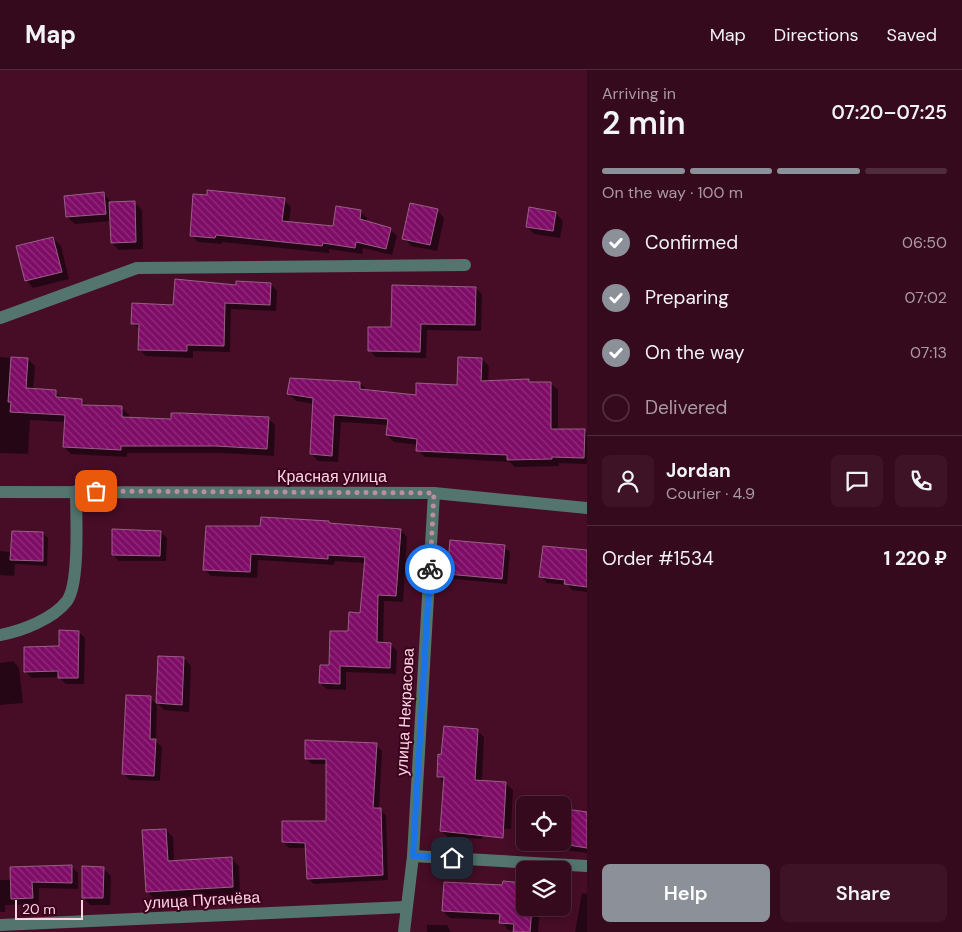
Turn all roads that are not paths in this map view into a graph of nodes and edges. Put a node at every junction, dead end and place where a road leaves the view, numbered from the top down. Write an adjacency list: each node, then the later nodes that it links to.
1 (465, 266): 2 (street)
2 (0, 318)
3 (76, 491): 4 (street, Красная улица); 5 (street, Красная улица); 7 (street)
4 (0, 492)
5 (434, 493): 6 (street, Красная улица); 8 (street, улица Некрасова)
6 (587, 508)
7 (0, 635)
8 (413, 856): 9 (street); 10 (street, улица Некрасова)
9 (587, 866)
10 (405, 907): 11 (street, улица Пугачёва); 12 (street, улица Некрасова)
11 (0, 926)
12 (404, 932)

